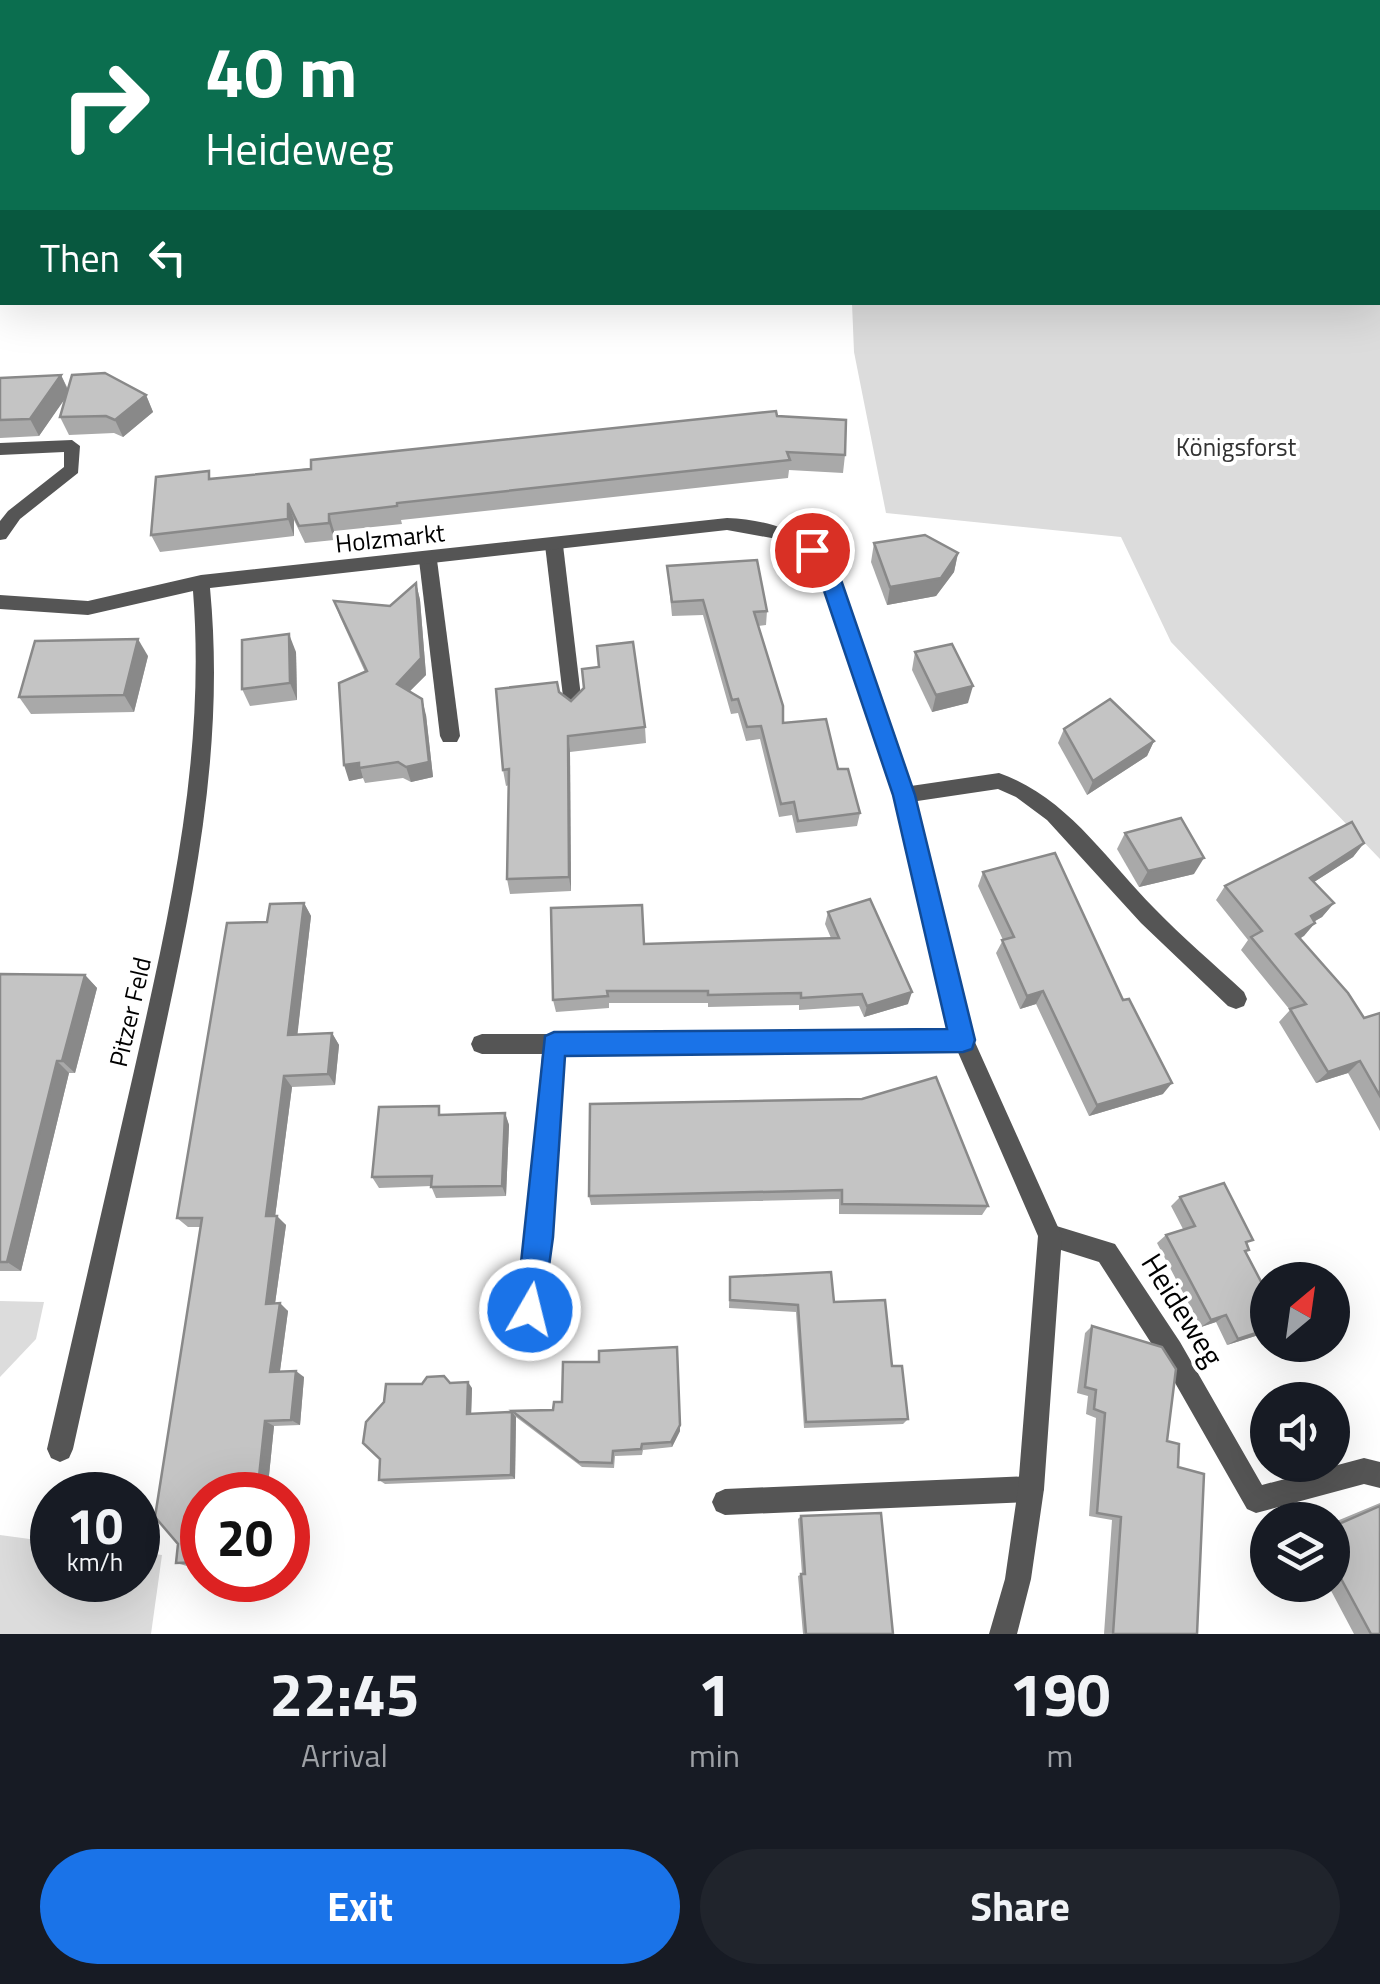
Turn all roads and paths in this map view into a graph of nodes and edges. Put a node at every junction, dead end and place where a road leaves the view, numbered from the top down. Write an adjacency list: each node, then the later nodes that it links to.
1 (0, 449): 2 (street)
2 (0, 534)
3 (554, 545): 4 (street, Holzmarkt); 7 (street); 9 (street, Holzmarkt)
4 (428, 560): 5 (street, Holzmarkt); 8 (street)
5 (201, 582): 6 (street, Holzmarkt); 16 (street, Pitzer Feld)
6 (0, 602)
7 (573, 705)
8 (450, 736)
9 (904, 795): 10 (street); 11 (street)
10 (1236, 999)
11 (963, 1040): 13 (street); 14 (street)
12 (482, 1044): 13 (street)
13 (554, 1044): 15 (street)
14 (1050, 1236): 17 (street, Heideweg); 18 (street)
15 (530, 1310)
16 (60, 1449)
17 (1380, 1475)
18 (1031, 1488): 19 (street); 20 (street)
19 (725, 1502)
20 (1003, 1634)

